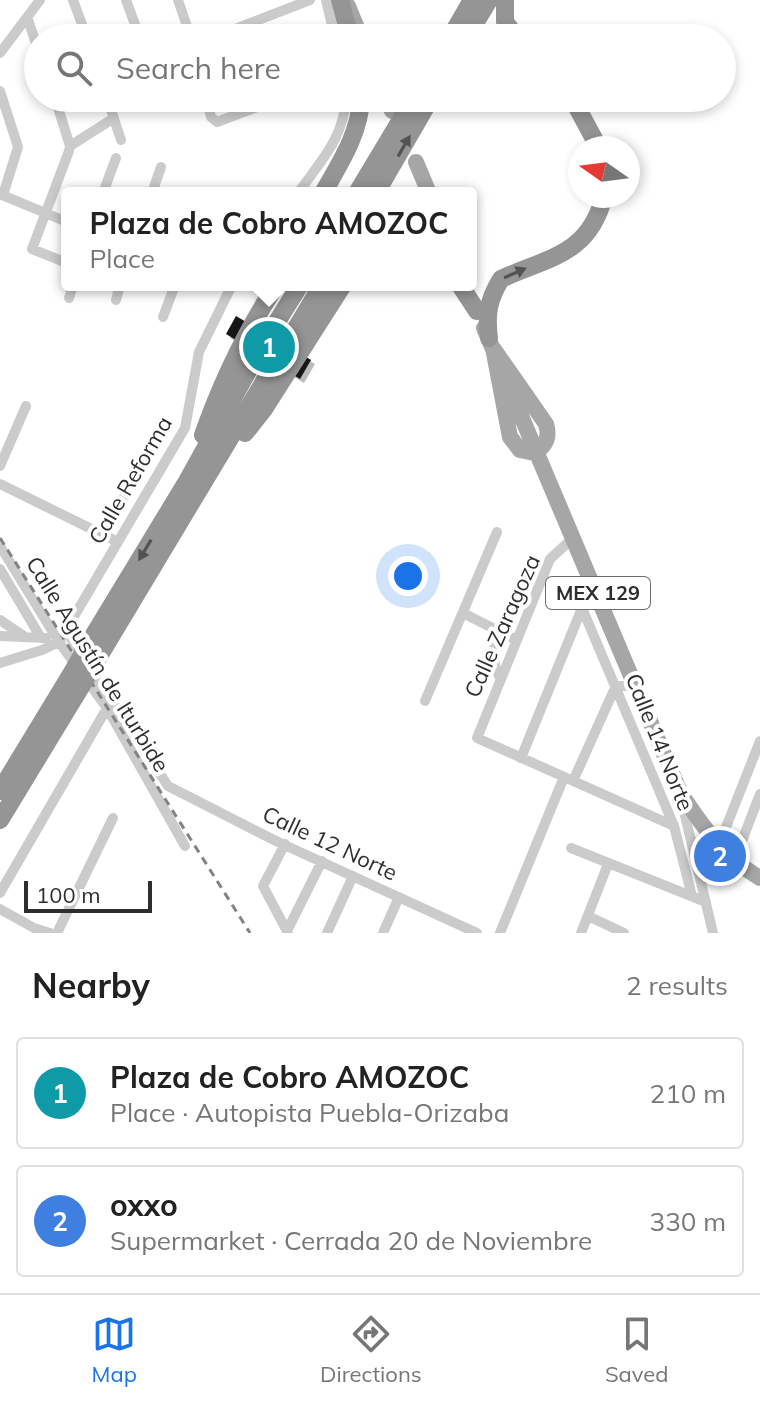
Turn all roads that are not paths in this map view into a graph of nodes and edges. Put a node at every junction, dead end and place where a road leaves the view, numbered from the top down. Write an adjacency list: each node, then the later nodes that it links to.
1 (40, 0): 11 (street)
2 (73, 0): 13 (street)
3 (126, 0): 14 (street)
4 (178, 0): 15 (street)
5 (310, 0): 16 (street)
6 (326, 0): 17 (street)
7 (343, 0): 18 (highway); 19 (main road)
8 (472, 0): 20 (highway)
9 (489, 0): 21 (highway)
10 (505, 0): 22 (highway)
11 (27, 17): 12 (street); 23 (street)
12 (29, 24)
13 (82, 24)
14 (135, 24)
15 (186, 24)
16 (248, 24)
17 (332, 24)
18 (347, 24)
19 (354, 24)
20 (458, 24)
21 (474, 24)
22 (506, 24)
23 (0, 53)
24 (0, 91): 48 (street)
25 (59, 112): 37 (street)
26 (112, 112): 34 (street)
27 (210, 112): 28 (street)
28 (244, 112)
29 (345, 112): 43 (street)
30 (359, 112): 44 (highway)
31 (406, 112): 45 (highway)
32 (423, 112): 46 (highway, one-way to 32)
33 (580, 112): 35 (highway)
34 (114, 118): 36 (street); 37 (street)
35 (593, 136)
36 (121, 140)
37 (70, 146): 50 (street)
38 (116, 158): 41 (street)
39 (416, 162): 47 (main road)
40 (161, 167): 42 (street)
41 (105, 187)
42 (154, 187)
43 (302, 187)
44 (326, 187)
45 (357, 187)
46 (379, 187)
47 (426, 187)
48 (1, 194): 50 (street)
49 (601, 208): 73 (highway, one-way to 49)
50 (45, 212): 51 (street); 52 (street)
51 (61, 219)
52 (61, 261)
53 (71, 291): 69 (street)
54 (118, 291): 70 (street)
55 (173, 291): 72 (street)
56 (229, 291): 85 (street, Calle Reforma)
57 (261, 291): 74 (highway)
58 (272, 291): 74 (highway)
59 (282, 291): 79 (highway)
60 (288, 291): 79 (highway)
61 (296, 291): 79 (highway)
62 (303, 291): 81 (highway)
63 (310, 291): 81 (highway)
64 (318, 291): 81 (highway)
65 (325, 291): 81 (highway)
66 (339, 291): 81 (highway)
67 (464, 291): 71 (highway)
68 (469, 291): 71 (main road)
69 (69, 298)
70 (116, 300)
71 (477, 311): 73 (main road)
72 (163, 317)
73 (491, 343): 76 (main road); 76 (main road)
74 (220, 385): 79 (highway)
75 (26, 406): 78 (street)
76 (538, 451): 84 (main road, MEX 129)
77 (140, 463): 83 (street)
78 (0, 466)
79 (186, 483): 98 (highway, one-way to 98)
80 (0, 484): 83 (street)
81 (188, 508): 98 (highway)
82 (497, 532): 90 (street)
83 (106, 535): 85 (street)
84 (574, 537): 88 (main road, MEX 129); 97 (street, Calle Zaragoza)
85 (118, 542): 95 (street, Calle Reforma)
86 (0, 546): 95 (street, Calle Agustín de Iturbide)
87 (0, 569): 96 (street)
88 (591, 576): 89 (street); 103 (main road, MEX 129)
89 (582, 608): 102 (street, Calle 14 Norte); 110 (street)
90 (463, 613): 92 (street); 104 (street)
91 (0, 620): 94 (street)
92 (494, 629): 97 (street); 101 (street)
93 (0, 636): 94 (street)
94 (25, 637): 96 (street)
95 (61, 637): 96 (street); 99 (street); 105 (street, Calle Agustín de Iturbide); 119 (street, Calle 12 Norte)
96 (41, 638)
97 (516, 640): 101 (street, Calle Zaragoza)
98 (90, 657): 100 (highway, bridge)
99 (0, 663)
100 (77, 678): 112 (highway); 116 (highway)
101 (500, 678): 108 (street, Calle Zaragoza)
102 (616, 686): 103 (street); 107 (street, Calle 14 Norte); 111 (street)
103 (637, 686): 106 (main road, MEX 129)
104 (425, 701)
105 (107, 708): 121 (street, Calle Agustín de Iturbide); 130 (street)
106 (652, 725): 107 (street); 113 (main road, MEX 129)
107 (632, 726): 117 (street, Calle 14 Norte)
108 (477, 738): 110 (street, Calle 14 Norte)
109 (760, 741): 120 (street)
110 (521, 758): 111 (street, Calle 14 Norte)
111 (568, 779): 117 (street, Calle 14 Norte); 144 (street)
112 (0, 791)
113 (680, 792): 120 (main road, MEX 129); 122 (street)
114 (760, 794): 124 (street)
115 (113, 818): 139 (street)
116 (0, 820)
117 (674, 826): 118 (street)
118 (678, 840): 122 (street); 131 (street)
119 (285, 844): 125 (street, Calle 12 Norte); 137 (street)
120 (719, 845): 124 (main road, MEX 129); 127 (street)
121 (185, 846)
122 (692, 846): 127 (street)
123 (571, 848): 126 (street)
124 (735, 859): 129 (main road, MEX 129)
125 (322, 861): 128 (street, Calle 12 Norte); 137 (street)
126 (608, 864): 131 (street); 135 (street)
127 (700, 875): 133 (street)
128 (353, 876): 132 (street, Calle 12 Norte); 140 (street)
129 (760, 878)
130 (0, 893)
131 (692, 896): 133 (street)
132 (399, 897): 136 (street, Calle 12 Norte); 141 (street)
133 (706, 902): 147 (street)
134 (0, 909): 138 (street)
135 (588, 916): 145 (street); 146 (street)
136 (449, 919): 142 (street); 143 (street, Calle 12 Norte)
137 (288, 932)
138 (50, 933)
139 (57, 933)
140 (327, 933)
141 (383, 933)
142 (443, 933)
143 (477, 933)
144 (500, 933)
145 (581, 933)
146 (624, 933)
147 (713, 933)

